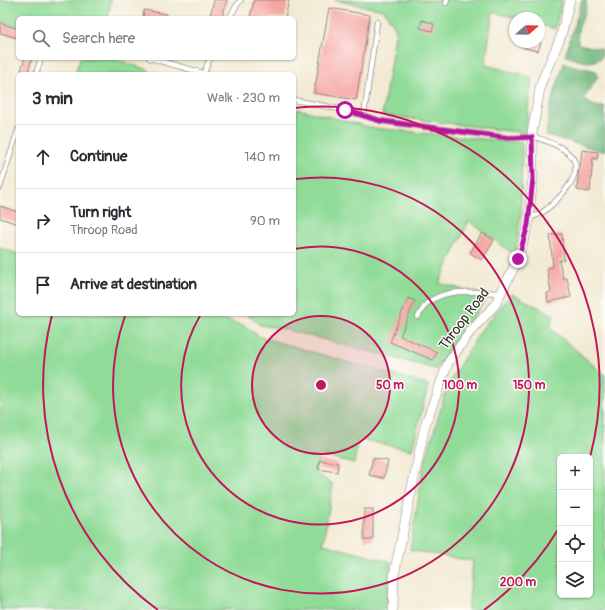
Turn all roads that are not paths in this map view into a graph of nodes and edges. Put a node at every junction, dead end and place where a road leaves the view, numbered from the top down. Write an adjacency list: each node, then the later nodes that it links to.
1 (570, 0): 14 (street, Throop Road)
2 (239, 1): 3 (lane)
3 (230, 16)
4 (377, 22): 12 (lane)
5 (40, 60): 8 (lane)
6 (157, 60): 9 (lane)
7 (209, 60): 10 (lane)
8 (37, 72)
9 (198, 72)
10 (206, 72)
11 (296, 100): 12 (lane)
12 (364, 115): 14 (lane)
13 (16, 136): 15 (lane)
14 (532, 137): 16 (street, Throop Road); 16 (lane)
15 (0, 187)
16 (528, 218): 17 (street, Throop Road)
17 (501, 292): 18 (lane); 19 (street, Throop Road)
18 (418, 317)
19 (393, 610)

